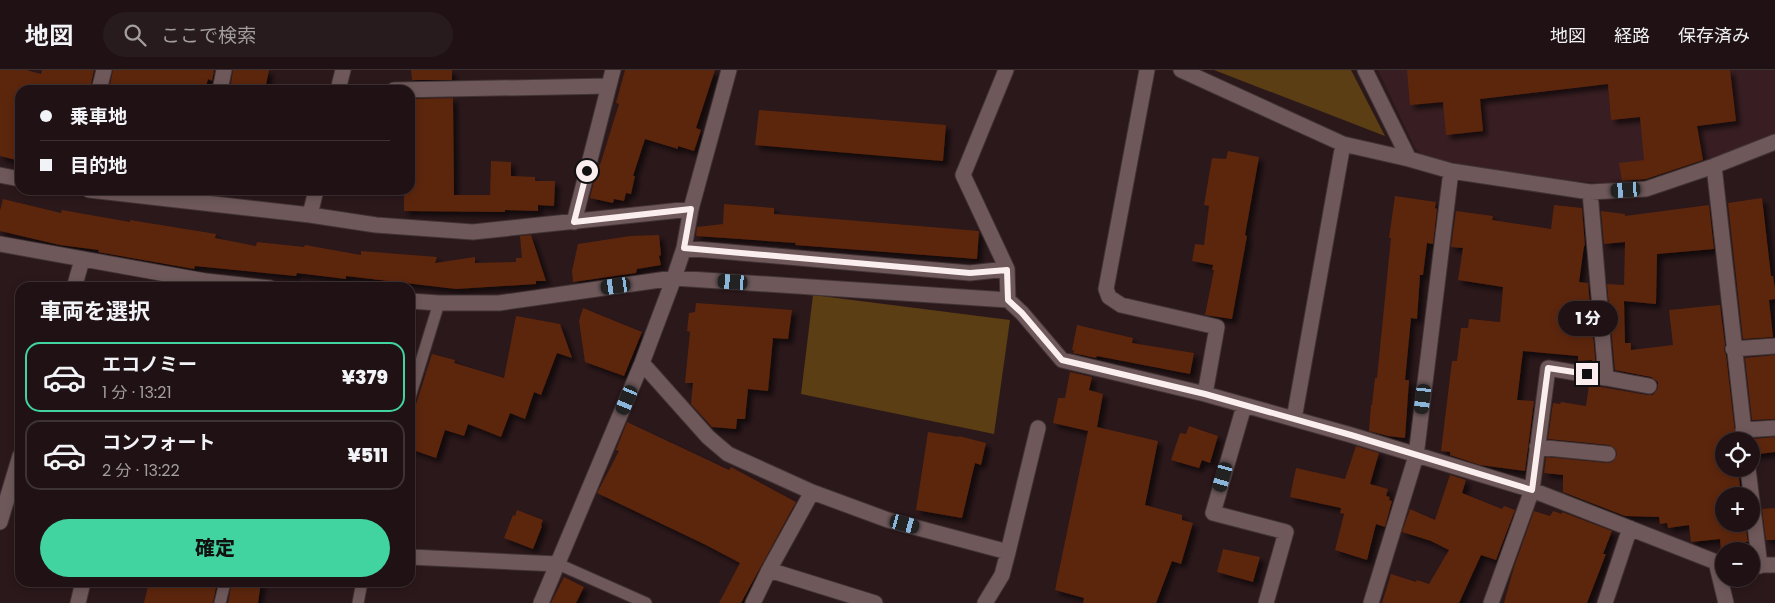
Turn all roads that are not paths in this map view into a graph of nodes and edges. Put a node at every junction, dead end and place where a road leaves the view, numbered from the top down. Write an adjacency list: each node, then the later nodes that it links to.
1 (104, 70): 10 (street)
2 (224, 70): 11 (street)
3 (343, 70): 12 (street)
4 (613, 70): 13 (street)
5 (729, 70): 26 (street)
6 (1006, 70): 32 (street)
7 (1146, 70): 46 (street)
8 (1181, 70): 16 (street)
9 (1365, 70): 17 (street)
10 (100, 85)
11 (221, 85)
12 (339, 85)
13 (609, 86): 14 (street); 28 (street)
14 (415, 90)
15 (1775, 142): 18 (street)
16 (1343, 144): 17 (street); 48 (street)
17 (1409, 159): 19 (street)
18 (1714, 166): 22 (street); 41 (street)
19 (1451, 171): 22 (street); 55 (street)
20 (0, 174): 21 (street)
21 (15, 178)
22 (1590, 192): 43 (street)
23 (178, 195): 25 (street)
24 (315, 195): 27 (street)
25 (196, 196): 27 (street)
26 (691, 209): 28 (street); 30 (street)
27 (310, 215): 28 (street)
28 (574, 222)
29 (0, 244): 31 (street)
30 (684, 248): 32 (street); 33 (street)
31 (82, 260): 34 (street); 35 (street)
32 (1007, 270): 37 (street)
33 (674, 278): 37 (street); 39 (street); 42 (street)
34 (76, 282)
35 (183, 282): 36 (street)
36 (214, 282)
37 (1008, 300): 46 (street)
38 (415, 301): 39 (street)
39 (439, 303): 44 (lane)
40 (1775, 346): 41 (street)
41 (1733, 349): 51 (street)
42 (642, 363): 59 (street); 66 (street)
43 (1606, 378): 45 (street); 53 (street)
44 (415, 381)
45 (1649, 386)
46 (1205, 394): 47 (street)
47 (1244, 406): 48 (street); 81 (street)
48 (1294, 419): 55 (street)
49 (1038, 428): 63 (street)
50 (1775, 428): 52 (street)
51 (1744, 432)
52 (1757, 432)
53 (1538, 447): 54 (street); 58 (street)
54 (1608, 454)
55 (1416, 456): 58 (street); 82 (street)
56 (15, 474): 60 (street)
57 (1749, 477): 67 (street)
58 (1532, 490): 62 (street); 83 (street)
59 (812, 492): 63 (street); 68 (street)
60 (9, 496): 61 (street)
61 (0, 522)
62 (1630, 528): 65 (street); 84 (street)
63 (1008, 552): 80 (street)
64 (415, 557): 66 (street)
65 (1715, 560)
66 (558, 564): 76 (street); 77 (lane)
67 (1762, 566)
68 (769, 570): 78 (street); 79 (street)
69 (82, 587): 73 (street)
70 (224, 587): 74 (lane)
71 (361, 587): 75 (lane)
72 (1724, 587): 85 (street)
73 (78, 603)
74 (220, 603)
75 (358, 603)
76 (541, 603)
77 (646, 603)
78 (753, 603)
79 (875, 603)
80 (984, 603)
81 (1266, 603)
82 (1371, 603)
83 (1491, 603)
84 (1605, 603)
85 (1726, 603)

